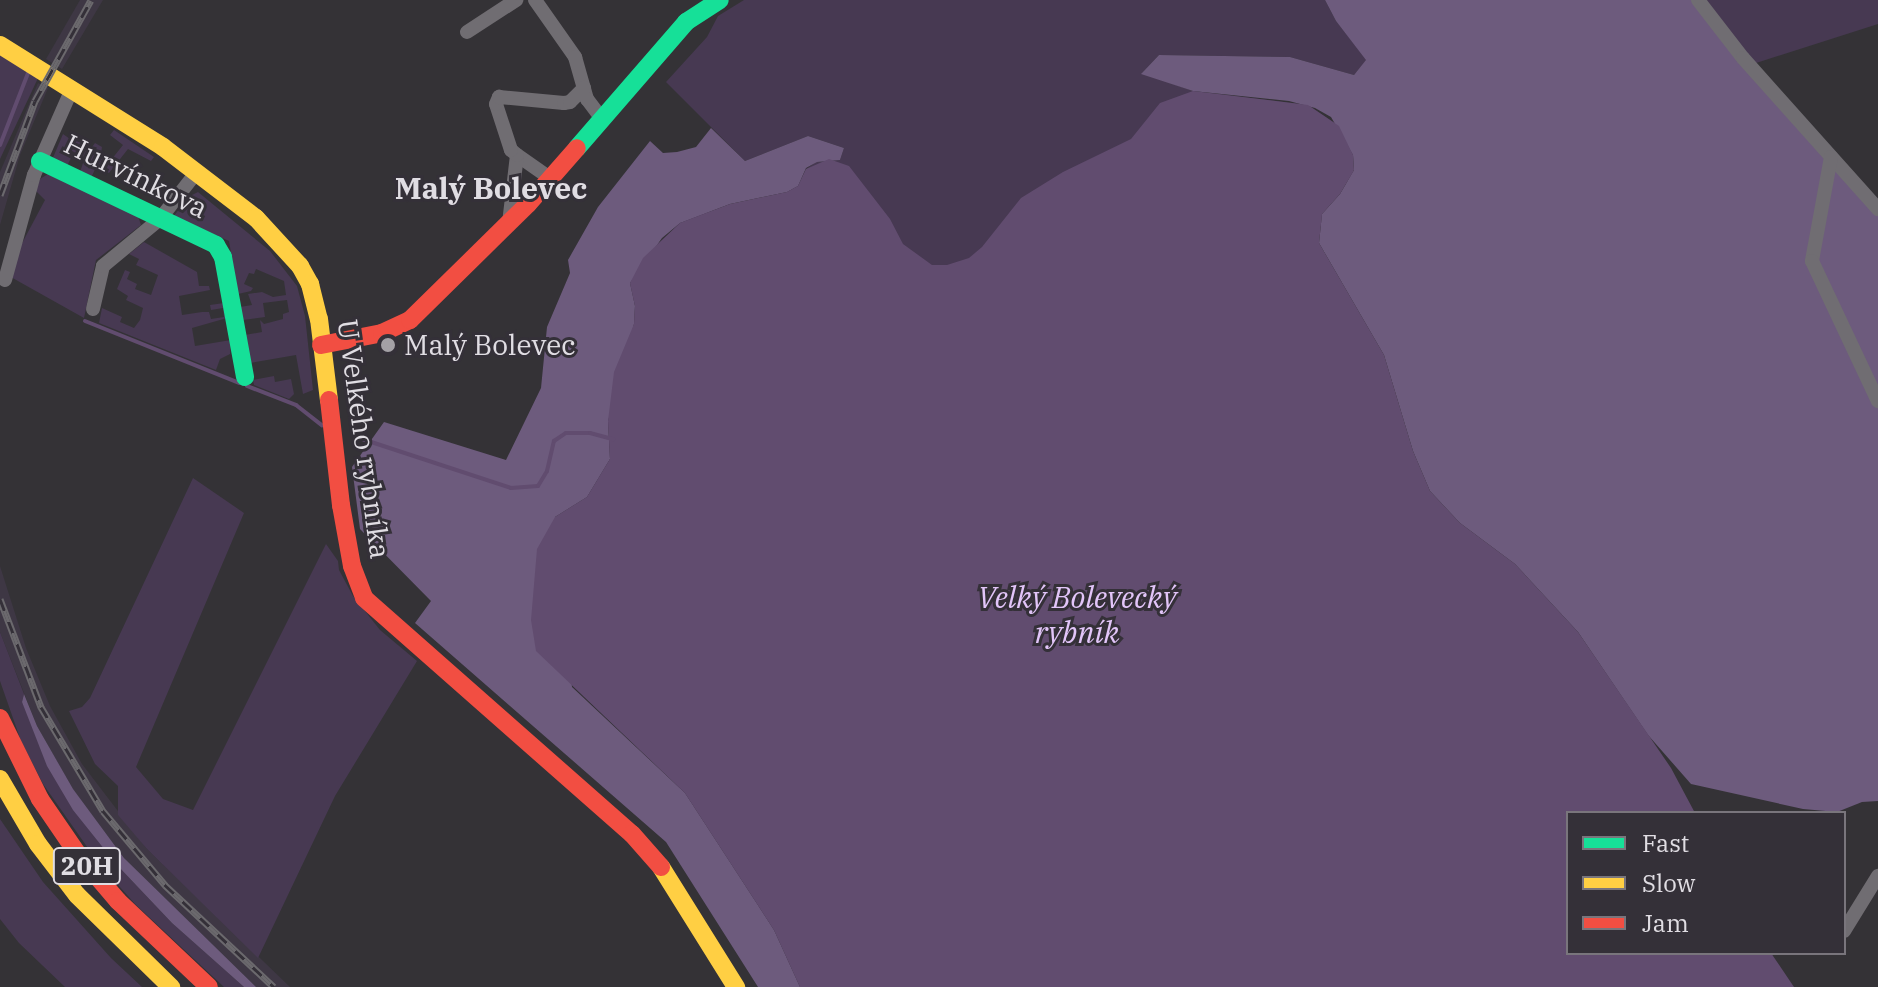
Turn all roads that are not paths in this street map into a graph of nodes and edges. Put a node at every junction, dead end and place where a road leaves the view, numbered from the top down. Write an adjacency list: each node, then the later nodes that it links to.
1 (516, 0): 5 (street)
2 (535, 0): 7 (street)
3 (720, 0): 9 (street)
4 (1698, 0): 11 (street)
5 (467, 32)
6 (0, 45): 8 (street, U Velkého rybníka)
7 (584, 88): 9 (street); 10 (street)
8 (72, 89): 12 (street); 13 (street, U Velkého rybníka)
9 (602, 119): 14 (street)
10 (517, 155): 14 (street); 17 (street)
11 (1831, 157): 15 (street); 22 (street)
12 (40, 161): 16 (street, Hurvínkova); 18 (street)
13 (196, 173): 16 (street); 20 (street, U Velkého rybníka)
14 (550, 178): 17 (street)
15 (1878, 209)
16 (160, 219): 19 (street); 21 (street, Hurvínkova)
17 (509, 223): 20 (street)
18 (5, 280)
19 (93, 309)
20 (321, 345): 29 (street, U Velkého rybníka)
21 (245, 377)
22 (1878, 401)
23 (0, 718): 28 (street, 20H)
24 (0, 779): 27 (street, 20H)
25 (1878, 876): 26 (street)
26 (1846, 928)
27 (171, 987)
28 (209, 987)
29 (736, 987)

